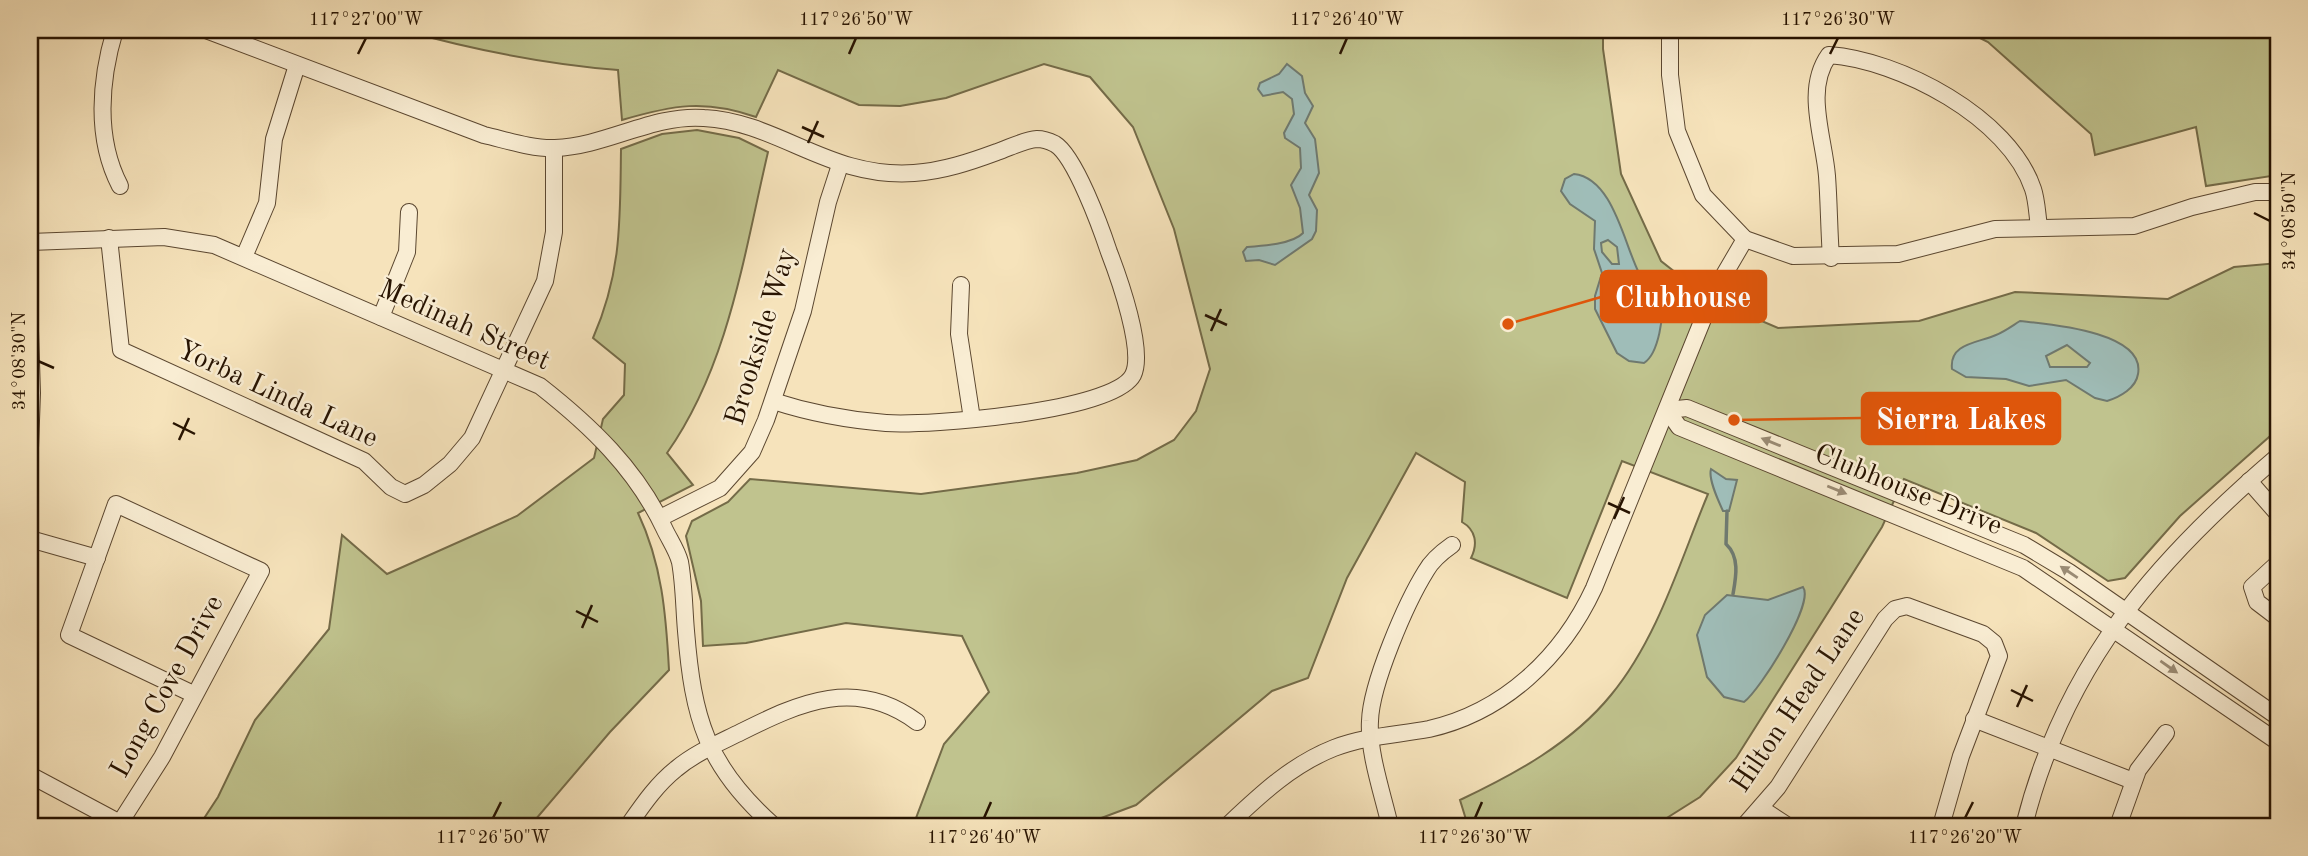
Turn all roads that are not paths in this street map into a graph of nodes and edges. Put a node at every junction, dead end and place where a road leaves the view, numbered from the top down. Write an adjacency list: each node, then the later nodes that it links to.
1 (115, 30): 7 (street)
2 (206, 30): 4 (street)
3 (1671, 30): 12 (street)
4 (297, 65): 5 (street); 14 (street)
5 (554, 149): 6 (street); 19 (street)
6 (840, 165): 20 (street, Brookside Way); 22 (street)
7 (120, 186)
8 (2278, 192): 10 (street)
9 (409, 212): 17 (street)
10 (2039, 226): 15 (street); 15 (street)
11 (109, 238): 13 (street, Medinah Street); 14 (street, Medinah Street); 19 (street, Yorba Linda Lane)
12 (1745, 239): 15 (street); 21 (street)
13 (30, 242)
14 (244, 257): 17 (street, Medinah Street)
15 (1830, 258)
16 (961, 285): 22 (street)
17 (381, 317): 19 (street, Medinah Street)
18 (30, 331): 23 (street)
19 (503, 369): 27 (street, Medinah Street)
20 (773, 401): 22 (street); 27 (street, Brookside Way)
21 (1667, 410): 32 (street, Clubhouse Drive, one-way to 21); 34 (street, Clubhouse Drive, one-way to 34); 40 (street)
22 (972, 419)
23 (30, 448)
24 (2278, 456): 25 (street)
25 (2249, 481): 26 (street); 32 (street)
26 (2278, 514)
27 (660, 518): 42 (street, Medinah Street)
28 (30, 539): 30 (street)
29 (1452, 545): 40 (street)
30 (97, 558): 35 (street); 35 (street, Long Cove Drive)
31 (2278, 563): 33 (street)
32 (2125, 611): 34 (street); 36 (street, Clubhouse Drive)
33 (2278, 618)
34 (2113, 628): 41 (street, Clubhouse Drive, one-way to 41); 43 (street)
35 (193, 694): 47 (street, Long Cove Drive)
36 (2278, 718)
37 (1974, 719): 43 (street); 46 (street, Hilton Head Lane); 54 (street)
38 (917, 722): 42 (street)
39 (2166, 733): 45 (street)
40 (1371, 737): 50 (street); 51 (street)
41 (2278, 742)
42 (709, 748): 48 (street); 49 (street, Medinah Street)
43 (2049, 749): 45 (street); 55 (street)
44 (30, 775): 47 (street)
45 (2133, 781): 56 (street)
46 (1762, 809): 52 (street, Hilton Head Lane); 53 (street)
47 (119, 824)
48 (628, 826)
49 (774, 826)
50 (1227, 826)
51 (1390, 826)
52 (1744, 826)
53 (1788, 826)
54 (1941, 826)
55 (2024, 826)
56 (2118, 826)

